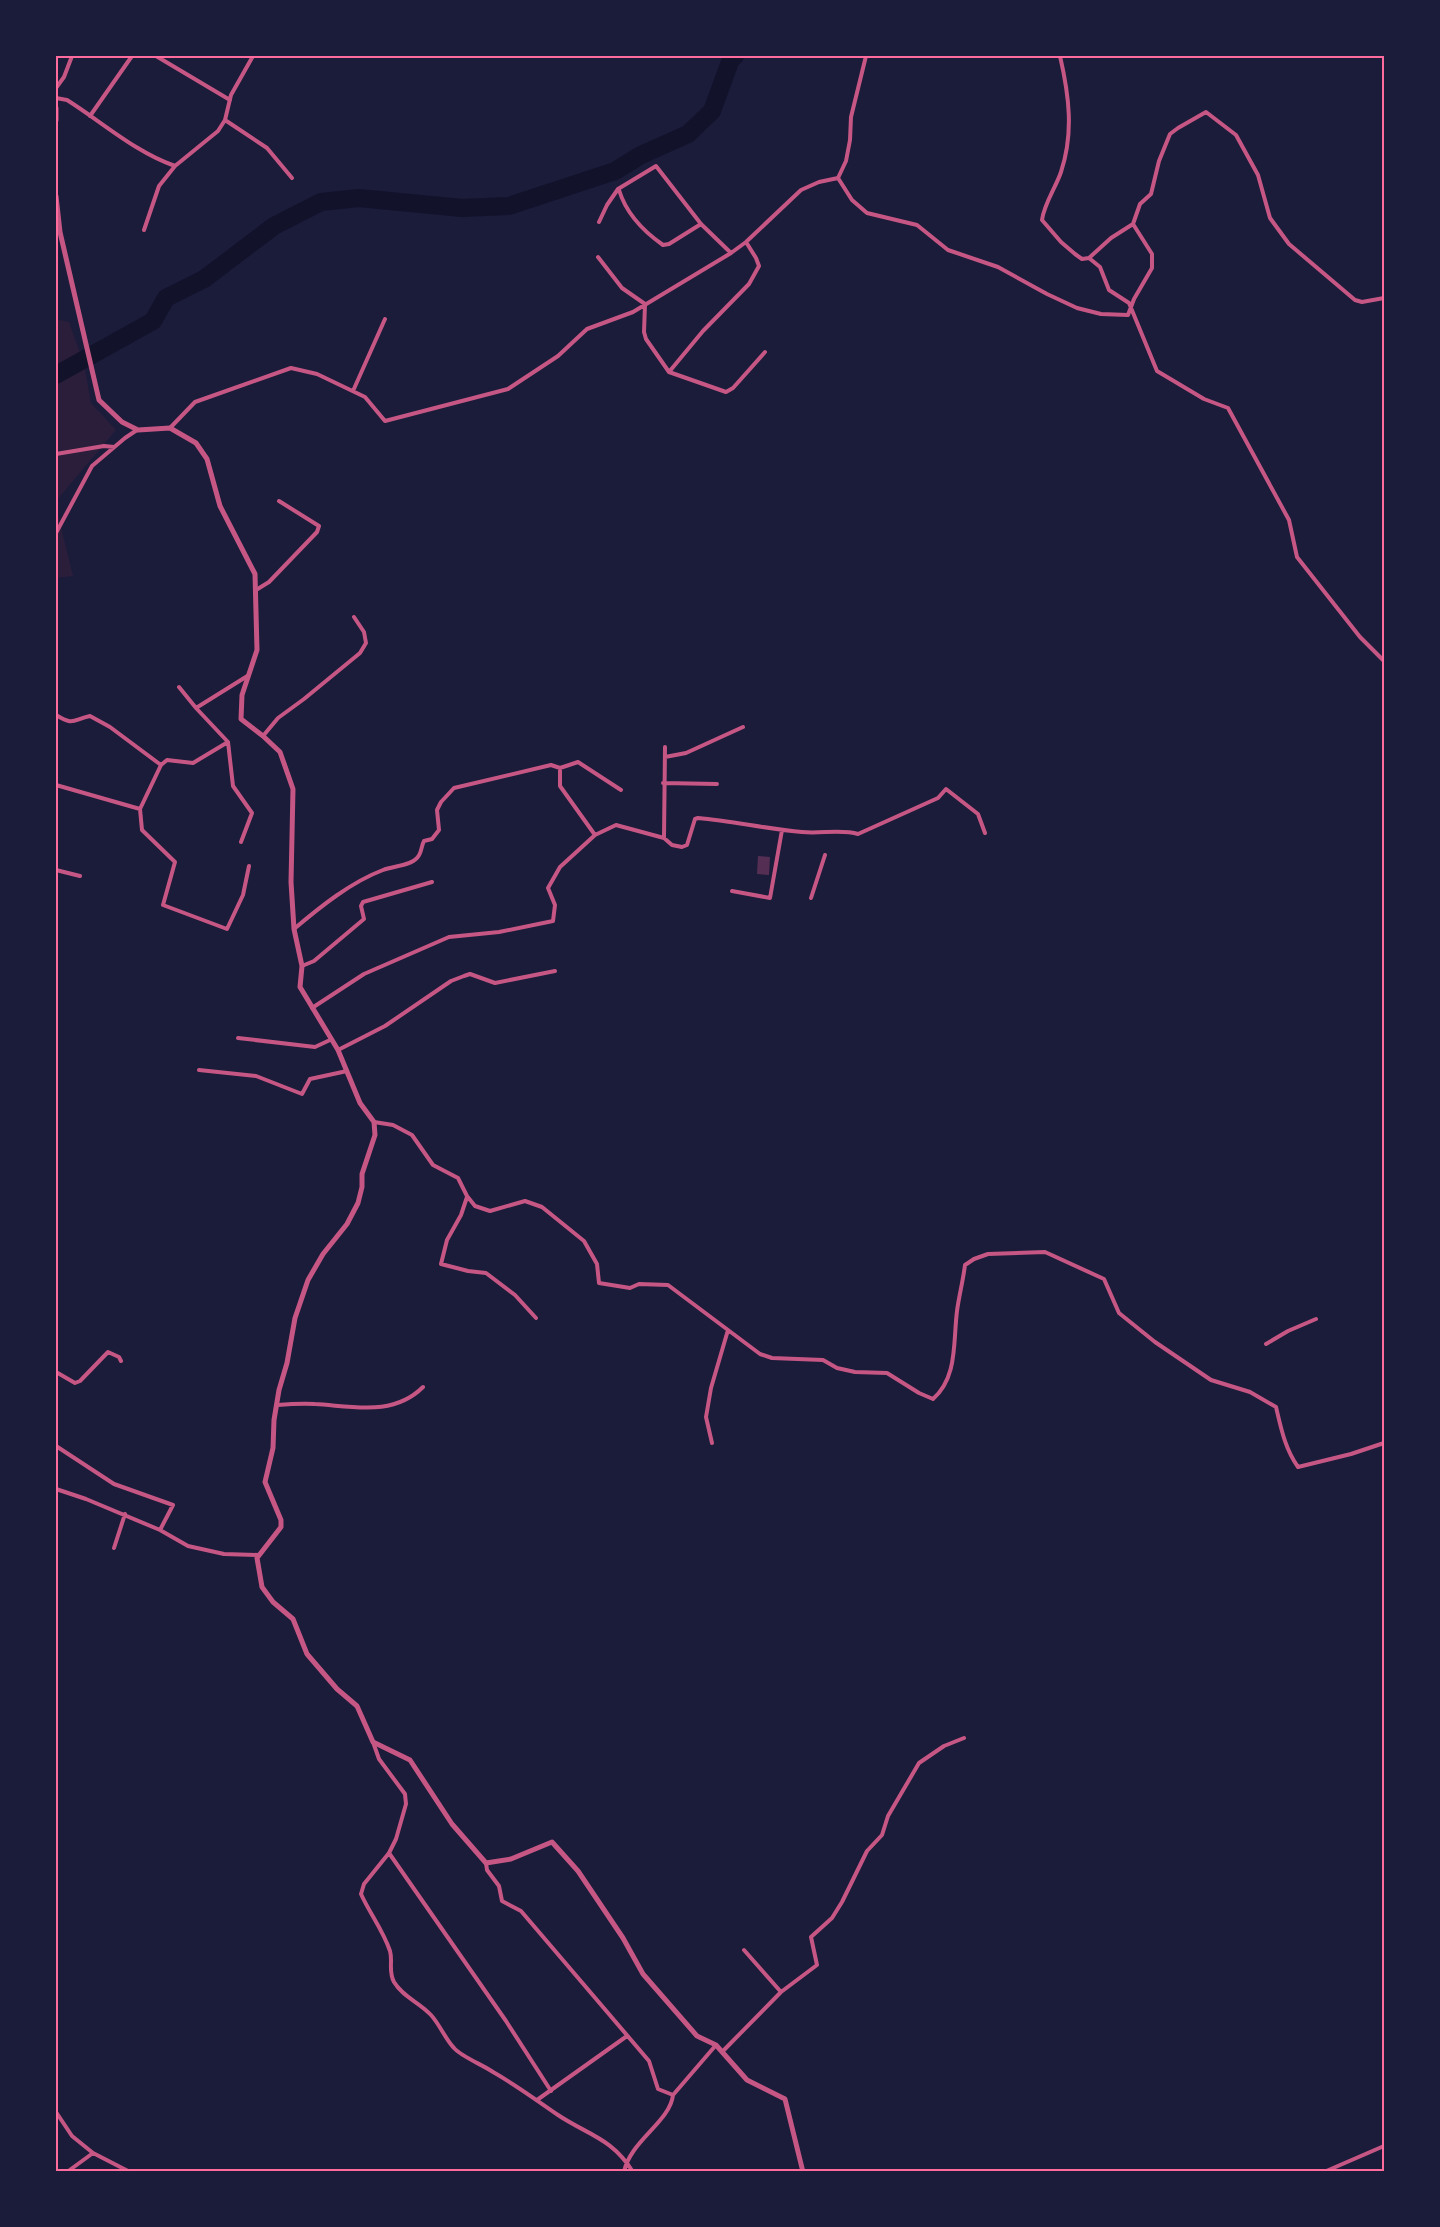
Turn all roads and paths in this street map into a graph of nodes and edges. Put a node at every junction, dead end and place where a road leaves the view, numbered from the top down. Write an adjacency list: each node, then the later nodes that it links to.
1 (72, 56): 7 (street)
2 (132, 56): 11 (street)
3 (156, 56): 9 (street)
4 (253, 56): 9 (street)
5 (866, 56): 16 (street)
6 (1060, 56): 26 (street)
7 (56, 88)
8 (56, 98): 11 (street)
9 (230, 100): 13 (street)
10 (56, 108): 12 (street)
11 (90, 116): 14 (street)
12 (56, 120)
13 (225, 120): 14 (street); 15 (street)
14 (175, 166): 22 (street)
15 (292, 178)
16 (838, 178): 23 (street); 29 (street)
17 (618, 189): 19 (street); 20 (street); 20 (street)
18 (56, 196): 35 (street)
19 (598, 222)
20 (701, 224): 24 (street)
21 (1133, 224): 26 (street); 27 (street); 29 (street)
22 (144, 230)
23 (746, 242): 24 (street); 32 (street)
24 (731, 253): 28 (street)
25 (598, 257): 28 (street)
26 (1089, 258): 29 (street)
27 (1384, 298)
28 (645, 304): 32 (street); 33 (street)
29 (1131, 309): 42 (street)
30 (385, 319): 33 (street)
31 (765, 352): 32 (street)
32 (669, 372)
33 (353, 391): 34 (street)
34 (170, 428): 35 (street); 40 (street)
35 (138, 430): 36 (street)
36 (114, 447): 37 (street); 39 (street)
37 (56, 454)
38 (279, 501): 40 (street)
39 (56, 533)
40 (256, 590): 43 (street)
41 (354, 617): 48 (street)
42 (1384, 661)
43 (250, 675): 45 (street); 48 (street)
44 (179, 687): 45 (street)
45 (195, 708): 49 (street)
46 (56, 715): 52 (street)
47 (743, 727): 51 (street)
48 (263, 736): 71 (street)
49 (228, 742): 52 (street); 63 (street)
50 (665, 747): 51 (street)
51 (665, 757): 54 (street)
52 (161, 765): 58 (street)
53 (560, 768): 57 (street); 61 (street); 71 (street)
54 (663, 783): 55 (street); 62 (street)
55 (717, 784)
56 (56, 785): 58 (street)
57 (621, 790)
58 (140, 809): 65 (street)
59 (782, 830): 60 (street); 62 (street); 69 (street)
60 (986, 833)
61 (595, 835): 62 (street); 74 (street)
62 (664, 838)
63 (241, 842)
64 (825, 855): 70 (street)
65 (249, 866)
66 (56, 870): 67 (street)
67 (80, 876)
68 (432, 882): 72 (street)
69 (732, 891)
70 (811, 898)
71 (294, 929): 72 (street)
72 (302, 966): 74 (street)
73 (555, 971): 77 (street)
74 (311, 1008): 76 (street)
75 (238, 1038): 76 (street)
76 (330, 1040): 77 (street)
77 (338, 1050): 79 (street)
78 (199, 1070): 79 (street)
79 (347, 1071): 80 (street)
80 (374, 1122): 81 (street); 89 (street)
81 (467, 1196): 82 (street); 84 (street)
82 (536, 1318)
83 (1316, 1318): 85 (street)
84 (728, 1330): 90 (street); 91 (street)
85 (1266, 1344)
86 (122, 1361): 87 (street)
87 (56, 1372)
88 (423, 1387): 89 (street)
89 (277, 1405): 97 (street)
90 (712, 1443)
91 (1384, 1443)
92 (56, 1446): 95 (street)
93 (56, 1489): 94 (street)
94 (125, 1514): 95 (street); 96 (street)
95 (160, 1530): 97 (street)
96 (114, 1548)
97 (257, 1558): 99 (street)
98 (964, 1738): 103 (street)
99 (373, 1742): 100 (street); 101 (street)
100 (389, 1853): 107 (street); 109 (street)
101 (486, 1863): 104 (street); 105 (street)
102 (744, 1950): 103 (street)
103 (781, 1992): 106 (street)
104 (627, 2036): 107 (street); 108 (street)
105 (716, 2045): 106 (street); 108 (street)
106 (723, 2051): 119 (street)
107 (550, 2091): 109 (street)
108 (673, 2096): 114 (street)
109 (537, 2100): 114 (street)
110 (56, 2112): 111 (street)
111 (57, 2118): 113 (street)
112 (1384, 2146): 120 (street)
113 (93, 2153): 115 (street); 116 (street)
114 (626, 2160): 117 (street); 118 (street)
115 (67, 2172)
116 (130, 2172)
117 (624, 2172)
118 (633, 2172)
119 (803, 2172)
120 (1324, 2172)

